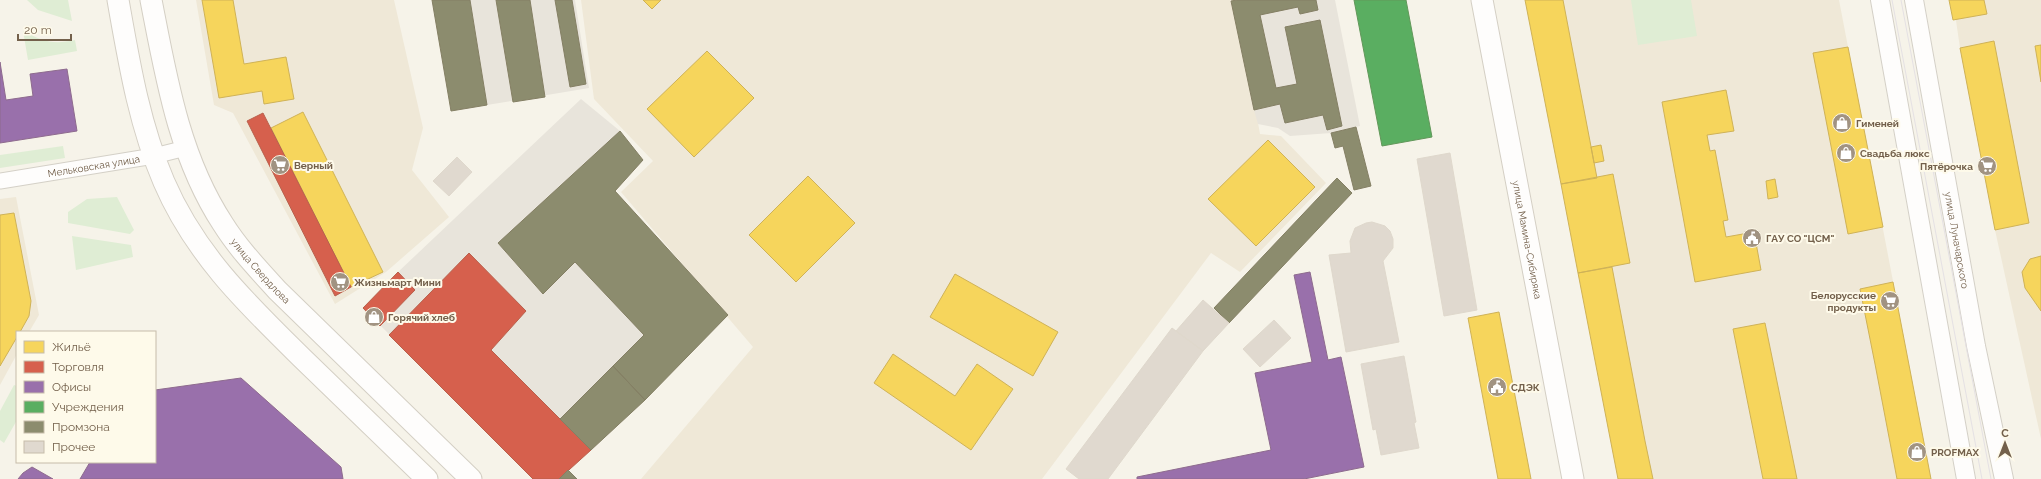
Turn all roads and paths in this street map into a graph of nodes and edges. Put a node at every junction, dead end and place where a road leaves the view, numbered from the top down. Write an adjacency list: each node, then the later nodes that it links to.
1 (118, 0): 7 (main road)
2 (151, 0): 6 (main road, улица Свердлова)
3 (1482, 0): 11 (main road, улица Мамина-Сибиряка)
4 (1880, 0): 12 (street)
5 (1914, 0): 13 (street, улица Луначарского)
6 (186, 148): 7 (street, Мельковская улица); 10 (main road, улица Свердлова)
7 (154, 156): 8 (street, Мельковская улица); 9 (main road)
8 (0, 181)
9 (427, 479)
10 (471, 479)
11 (1573, 479)
12 (1966, 479)
13 (2004, 479)

